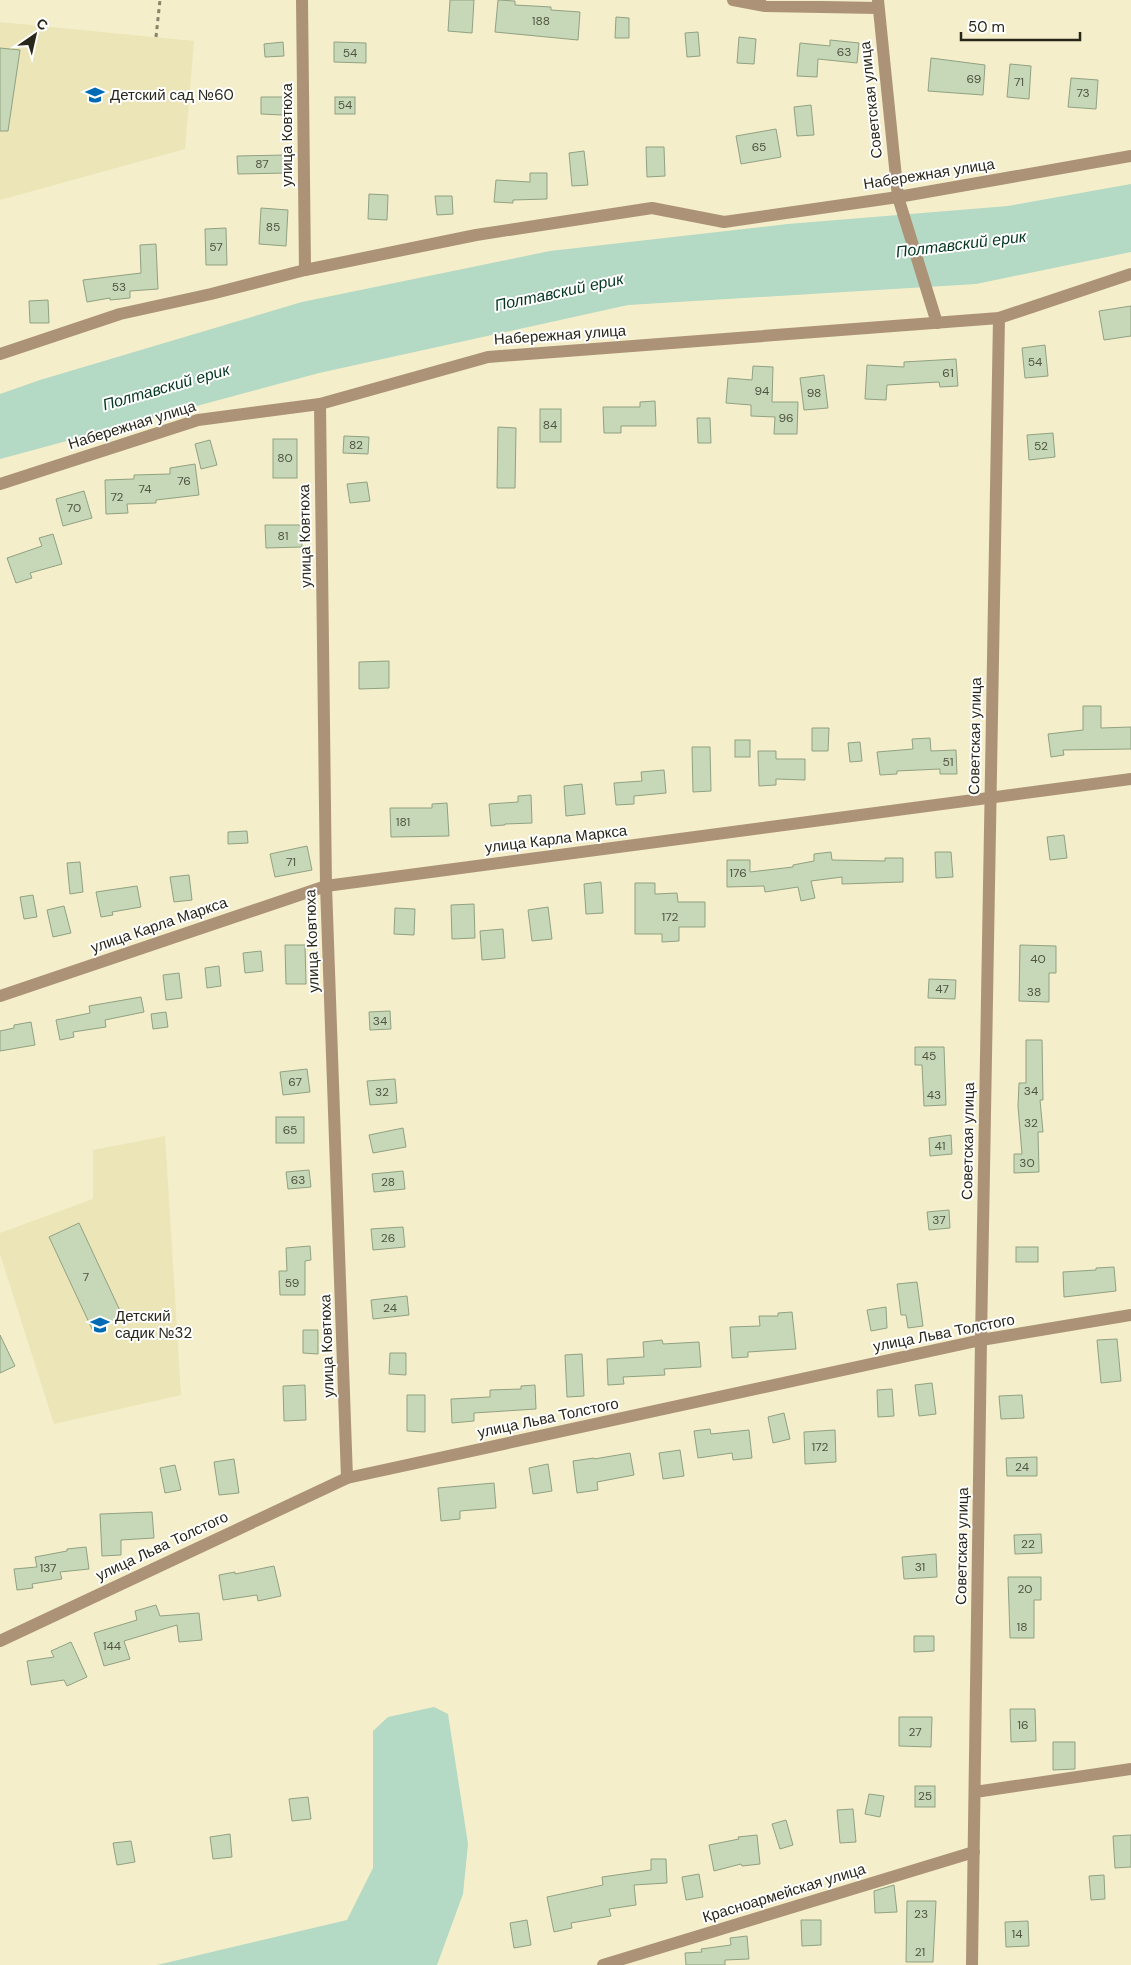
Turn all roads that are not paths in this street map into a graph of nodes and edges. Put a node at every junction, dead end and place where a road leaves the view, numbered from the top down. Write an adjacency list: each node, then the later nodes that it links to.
1 (302, 0): 6 (street, улица Ковтюха)
2 (733, 0): 3 (street)
3 (878, 4): 5 (street, Советская улица)
4 (1131, 156): 5 (street, Набережная улица)
5 (898, 197): 6 (street, Набережная улица); 9 (street, Советская улица)
6 (305, 270): 10 (street, Набережная улица)
7 (1131, 274): 8 (street, Набережная улица)
8 (999, 318): 9 (street, Набережная улица); 14 (street, Советская улица)
9 (936, 323): 11 (street, Набережная улица)
10 (0, 354)
11 (320, 404): 12 (street, Набережная улица); 15 (street, улица Ковтюха)
12 (0, 484)
13 (1131, 779): 14 (street, улица Карла Маркса)
14 (991, 799): 15 (street, улица Карла Маркса); 18 (street, Советская улица)
15 (326, 886): 16 (street, улица Карла Маркса); 19 (street, улица Ковтюха)
16 (0, 996)
17 (1131, 1315): 18 (street, улица Льва Толстого)
18 (981, 1340): 19 (street, улица Льва Толстого); 22 (street, Советская улица)
19 (347, 1478): 20 (street, улица Льва Толстого)
20 (0, 1641)
21 (1131, 1769): 22 (street)
22 (975, 1792): 23 (street, Советская улица)
23 (974, 1852): 24 (street, Красноармейская улица); 25 (street, Советская улица)
24 (603, 1965)
25 (972, 1965)

